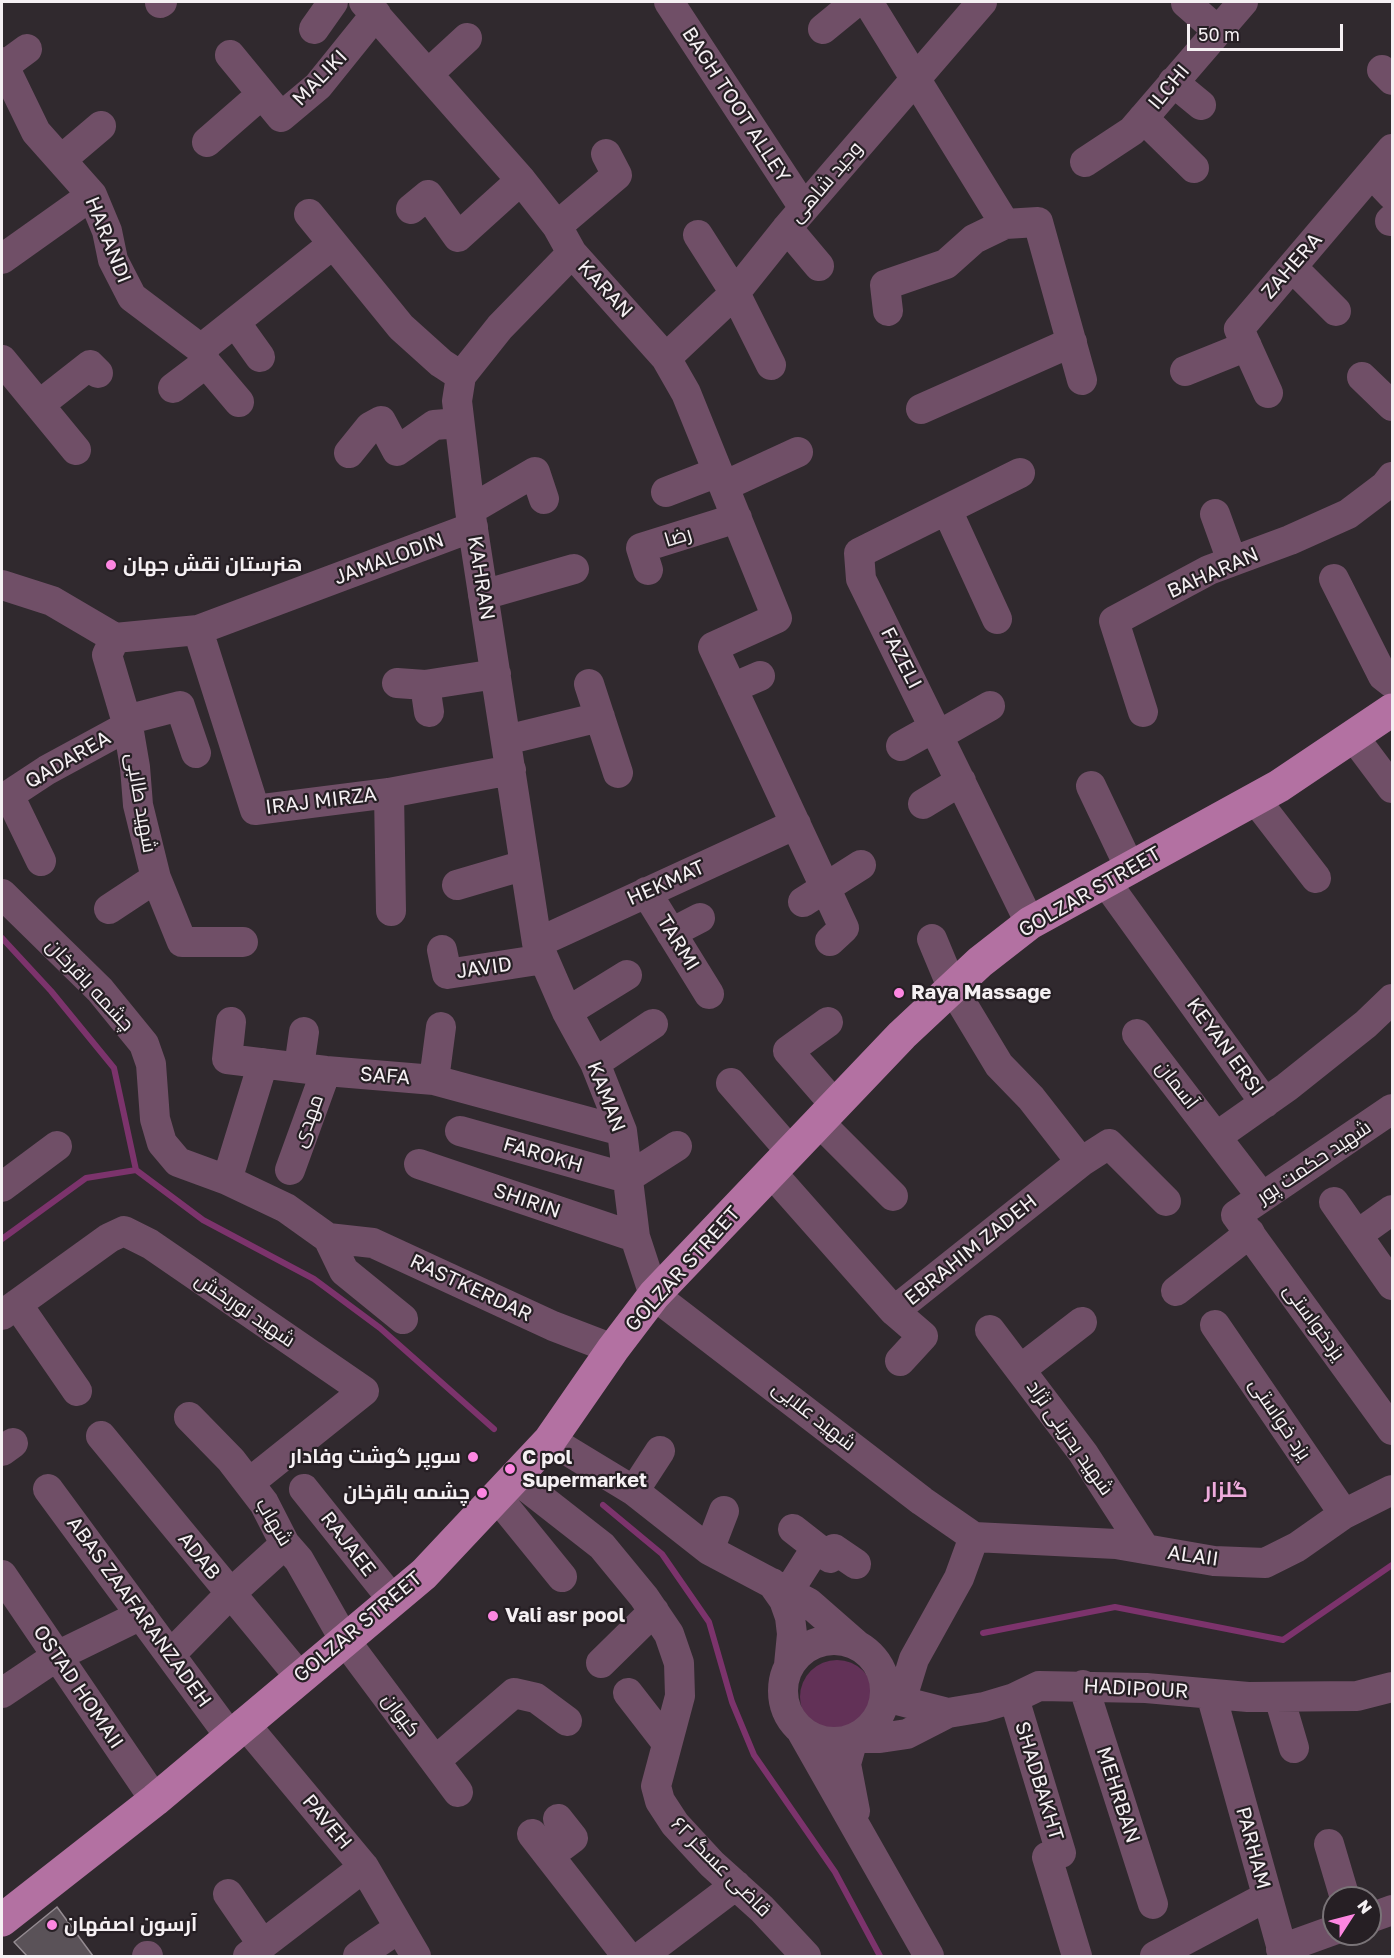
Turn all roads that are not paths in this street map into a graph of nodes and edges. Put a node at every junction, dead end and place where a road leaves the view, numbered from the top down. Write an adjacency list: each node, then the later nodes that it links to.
1 (333, 2): 9 (street)
2 (669, 2): 34 (street, BAGH TOOT ALLEY)
3 (856, 2): 10 (street)
4 (868, 2): 16 (street)
5 (982, 2): 16 (street, وحید شاهی)
6 (1186, 3): 11 (street)
7 (370, 8): 15 (street, KARAN); 18 (street, MALIKI)
8 (1248, 8): 11 (street, ILCHI)
9 (314, 29)
10 (823, 29)
11 (1218, 31): 17 (street, ILCHI)
12 (467, 38): 15 (street)
13 (230, 55): 18 (street)
14 (11, 59): 25 (street, HARANDI)
15 (429, 73): 29 (street, KARAN)
16 (916, 77): 34 (street, وحید شاهی); 35 (street)
17 (1173, 82): 19 (street); 20 (street, ILCHI)
18 (262, 94): 22 (street, MALIKI)
19 (1201, 105)
20 (1143, 118): 26 (street, ILCHI); 27 (street)
21 (102, 126): 25 (street)
22 (207, 142)
23 (1392, 149): 28 (street, ZAHERA)
24 (606, 154): 36 (street)
25 (61, 160): 30 (street, HARANDI)
26 (1085, 162)
27 (1194, 168)
28 (1372, 174): 32 (street); 42 (street, ZAHERA)
29 (521, 180): 31 (street); 36 (street, KARAN)
30 (92, 195): 40 (street); 49 (street, HARANDI)
31 (411, 209)
32 (1392, 211)
33 (309, 214): 38 (street)
34 (795, 218): 41 (street, BAGH TOOT ALLEY); 43 (street, وحید شاهی)
35 (1005, 224): 44 (street); 47 (street)
36 (557, 226): 39 (street, KARAN)
37 (698, 236): 43 (street)
38 (333, 244): 46 (street); 56 (street)
39 (572, 253): 51 (street, KARAN); 56 (street)
40 (2, 259)
41 (819, 266)
42 (1292, 267): 45 (street); 48 (street, ZAHERA)
43 (735, 293): 51 (street, وحید شاهی); 53 (street)
44 (888, 310)
45 (1336, 311)
46 (235, 322): 49 (street); 50 (street)
47 (1072, 342): 58 (street); 64 (street)
48 (1247, 346): 54 (street); 60 (street, ZAHERA)
49 (203, 356): 59 (street); 61 (street, HARANDI)
50 (260, 357)
51 (666, 358): 70 (street, KARAN)
52 (2, 360): 62 (street)
53 (771, 365)
54 (1185, 371)
55 (98, 373): 62 (street)
56 (461, 376): 65 (street, KAHRAN)
57 (1362, 377): 63 (street)
58 (1082, 380)
59 (173, 388)
60 (1268, 393)
61 (239, 402)
62 (39, 405): 66 (street)
63 (1392, 406)
64 (921, 409)
65 (459, 423): 68 (street); 77 (street, KAHRAN)
66 (76, 450)
67 (798, 452): 70 (street)
68 (349, 453)
69 (1020, 473): 74 (street, FAZELI)
70 (721, 479): 72 (street); 76 (street, KARAN)
71 (1390, 485): 78 (street, BAHARAN)
72 (666, 492)
73 (544, 499): 77 (street, JAMALODIN)
74 (947, 510): 84 (street); 98 (street, FAZELI)
75 (1215, 514): 78 (street)
76 (737, 518): 80 (street, رضا); 91 (street, KARAN)
77 (472, 519): 83 (street, KAHRAN); 85 (street, JAMALODIN)
78 (1232, 561): 95 (street, BAHARAN)
79 (574, 569): 83 (street)
80 (648, 570)
81 (1334, 579): 89 (street)
82 (2, 585): 86 (street)
83 (483, 595): 87 (street, KAHRAN)
84 (997, 619)
85 (198, 630): 86 (street, JAMALODIN); 108 (street, IRAJ MIRZA)
86 (115, 638): 97 (street, شهید طالبی)
87 (496, 674): 92 (street); 100 (street, KAHRAN)
88 (760, 676): 91 (street)
89 (1392, 683)
90 (589, 684): 96 (street)
91 (732, 688): 111 (street)
92 (417, 693)
93 (990, 706): 98 (street)
94 (1392, 710): 99 (main road, GOLZAR STREET)
95 (1143, 712)
96 (600, 717): 100 (street); 104 (street)
97 (127, 723): 102 (street); 112 (street, QADAREA); 116 (street, شهید طالبی)
98 (937, 731): 101 (street); 105 (street, FAZELI)
99 (1353, 736): 107 (street); 109 (main road, GOLZAR STREET)
100 (506, 740): 103 (street, KAHRAN)
101 (901, 746)
102 (196, 753)
103 (511, 770): 108 (street, IRAJ MIRZA); 113 (street, KAHRAN)
104 (618, 772)
105 (961, 781): 110 (street); 125 (street, FAZELI)
106 (1091, 786): 115 (street, KEYAN ERSI)
107 (1392, 788)
108 (389, 793): 123 (street, IRAJ MIRZA)
109 (1255, 799): 115 (main road, GOLZAR STREET); 117 (street)
110 (923, 804)
111 (796, 825): 119 (street, HEKMAT); 121 (street)
112 (41, 861)
113 (525, 865): 118 (street); 131 (street, KAHRAN)
114 (861, 866): 121 (street)
115 (1118, 875): 125 (main road, GOLZAR STREET); 148 (street, KEYAN ERSI)
116 (156, 878): 122 (street); 129 (street, شهید طالبی)
117 (1316, 878)
118 (457, 885)
119 (646, 892): 126 (street, TARMI); 131 (street, HEKMAT)
120 (2, 894): 161 (street, چشمه باقرخان)
121 (814, 895): 128 (street)
122 (109, 909)
123 (391, 911)
124 (700, 918): 126 (street)
125 (1030, 923): 133 (main road, GOLZAR STREET)
126 (672, 933): 134 (street, TARMI)
127 (932, 939): 133 (street)
128 (830, 940)
129 (243, 942)
130 (442, 950): 131 (street, JAVID)
131 (541, 951): 136 (street, KAMAN)
132 (627, 975): 136 (street)
133 (952, 987): 150 (main road, GOLZAR STREET); 157 (street)
134 (709, 994)
135 (1392, 999): 148 (street)
136 (567, 1012): 144 (street, KAMAN)
137 (231, 1022): 143 (street, SAFA)
138 (828, 1022): 150 (street)
139 (653, 1024): 144 (street)
140 (441, 1027): 146 (street)
141 (304, 1032): 145 (street, مهدی)
142 (1137, 1034): 153 (street, آسمان)
143 (263, 1063): 145 (street, SAFA); 161 (street)
144 (595, 1063): 152 (street, KAMAN)
145 (313, 1069): 146 (street, SAFA); 159 (street, مهدی)
146 (434, 1080): 152 (street, SAFA)
147 (731, 1083): 156 (street, EBRAHIM ZADEH)
148 (1265, 1103): 153 (street, KEYAN ERSI)
149 (1392, 1109): 164 (street, شهید حکمت پور)
150 (827, 1114): 156 (main road, GOLZAR STREET); 163 (street)
151 (460, 1131): 160 (street, FAROKH)
152 (622, 1131): 160 (street, KAMAN)
153 (1216, 1137): 164 (street)
154 (57, 1146): 162 (street)
155 (677, 1146): 160 (street)
156 (781, 1162): 174 (main road, GOLZAR STREET); 176 (street, EBRAHIM ZADEH)
157 (1081, 1162): 165 (street, EBRAHIM ZADEH); 176 (street, EBRAHIM ZADEH)
158 (419, 1164): 170 (street, SHIRIN)
159 (290, 1170)
160 (627, 1178): 170 (street, KAMAN)
161 (227, 1180): 171 (street, چشمه باقرخان)
162 (2, 1185)
163 (893, 1196)
164 (1262, 1197): 168 (street, شهید حکمت پور)
165 (1166, 1202)
166 (1334, 1202): 169 (street)
167 (1392, 1210): 169 (street)
168 (1243, 1224): 173 (street, شهید حکمت پور); 186 (street, یزدخواستی)
169 (1357, 1235): 172 (street)
170 (635, 1237): 174 (street, KAMAN)
171 (328, 1238): 177 (street, چشمه باقرخان); 181 (street, RASTKERDAR)
172 (1392, 1285)
173 (1176, 1291)
174 (654, 1295): 181 (main road, GOLZAR STREET); 199 (street, شهید علایی)
175 (9, 1309): 184 (street); 190 (street, شهید نوربخش)
176 (894, 1311): 182 (street)
177 (403, 1319)
178 (1082, 1322): 183 (street)
179 (1215, 1325): 197 (street, یزد خواستی)
180 (990, 1330): 183 (street, شهید بحرینی نژاد)
181 (613, 1348): 188 (main road, GOLZAR STREET)
182 (900, 1360)
183 (1021, 1369): 202 (street, شهید بحرینی نژاد)
184 (77, 1391)
185 (189, 1417): 190 (street, شهاب)
186 (1392, 1430)
187 (101, 1436): 208 (street, ADAB)
188 (550, 1440): 191 (main road, GOLZAR STREET); 195 (street)
189 (660, 1451): 195 (street)
190 (249, 1483): 200 (street, شهاب)
191 (506, 1487): 206 (street); 209 (main road, GOLZAR STREET); 210 (street, قاضی عسگر ۶۲)
192 (48, 1489): 211 (street, ABAS ZAAFARANZADEH)
193 (304, 1489): 209 (street, RAJAEE)
194 (1392, 1490): 197 (street, ALAII)
195 (634, 1491): 203 (street)
196 (724, 1511): 203 (street)
197 (1344, 1514): 202 (street, ALAII)
198 (793, 1529): 201 (street)
199 (974, 1537): 202 (street, ALAII); 226 (street)
200 (285, 1544): 208 (street); 212 (street, شهاب)
201 (816, 1548): 204 (street); 207 (street)
202 (1145, 1549)
203 (709, 1550): 207 (street)
204 (856, 1564)
205 (2, 1575): 215 (street, OSTAD HOMAII)
206 (562, 1577)
207 (780, 1587): 213 (street); 217 (street)
208 (230, 1594): 214 (street); 218 (street, ADAB)
209 (392, 1599): 212 (main road, GOLZAR STREET)
210 (654, 1611): 216 (street); 232 (street, قاضی عسگر ۶۲)
211 (141, 1615): 214 (street, ABAS ZAAFARANZADEH); 215 (street)
212 (344, 1638): 218 (main road, GOLZAR STREET); 234 (street, کیوان)
213 (857, 1645): 217 (street); 226 (street)
214 (170, 1655): 229 (street, ABAS ZAAFARANZADEH)
215 (57, 1656): 221 (street); 236 (street, OSTAD HOMAII)
216 (600, 1663)
217 (789, 1665): 230 (street)
218 (299, 1676): 229 (main road, GOLZAR STREET)
219 (1083, 1685): 223 (street, HADIPOUR); 225 (street, HADIPOUR); 245 (street, MEHRBAN)
220 (1392, 1687): 224 (street, HADIPOUR)
221 (2, 1693)
222 (628, 1693): 232 (street)
223 (1211, 1694): 224 (street, HADIPOUR); 244 (street, PARHAM)
224 (1279, 1697): 233 (street)
225 (1014, 1698): 227 (street, HADIPOUR); 257 (street, SHADBAKHT)
226 (893, 1699): 227 (street, HADIPOUR); 231 (street)
227 (948, 1713): 231 (street)
228 (567, 1721): 234 (street)
229 (236, 1729): 236 (main road, GOLZAR STREET); 240 (street, PAVEH)
230 (802, 1732): 231 (street); 238 (street)
231 (855, 1738): 238 (street)
232 (666, 1742): 241 (street, قاضی عسگر ۶۲)
233 (1294, 1748)
234 (435, 1761): 235 (street, کیوان)
235 (458, 1792)
236 (155, 1800): 246 (main road, GOLZAR STREET)
237 (558, 1819): 254 (street)
238 (861, 1834): 256 (street)
239 (1329, 1844): 242 (street)
240 (364, 1867): 247 (street, PAVEH); 249 (street)
241 (736, 1885): 250 (street); 255 (street, قاضی عسگر ۶۲)
242 (1342, 1886)
243 (228, 1894): 249 (street)
244 (1266, 1897): 251 (street, PARHAM); 258 (street)
245 (1153, 1904)
246 (2, 1920)
247 (399, 1928): 252 (street); 253 (street, PAVEH)
248 (1322, 1935): 251 (street, PARHAM)
249 (256, 1951)
250 (656, 1953)
251 (1282, 1953)
252 (358, 1956)
253 (416, 1956)
254 (627, 1956)
255 (806, 1956)
256 (929, 1956)
257 (1077, 1956)
258 (1155, 1956)

